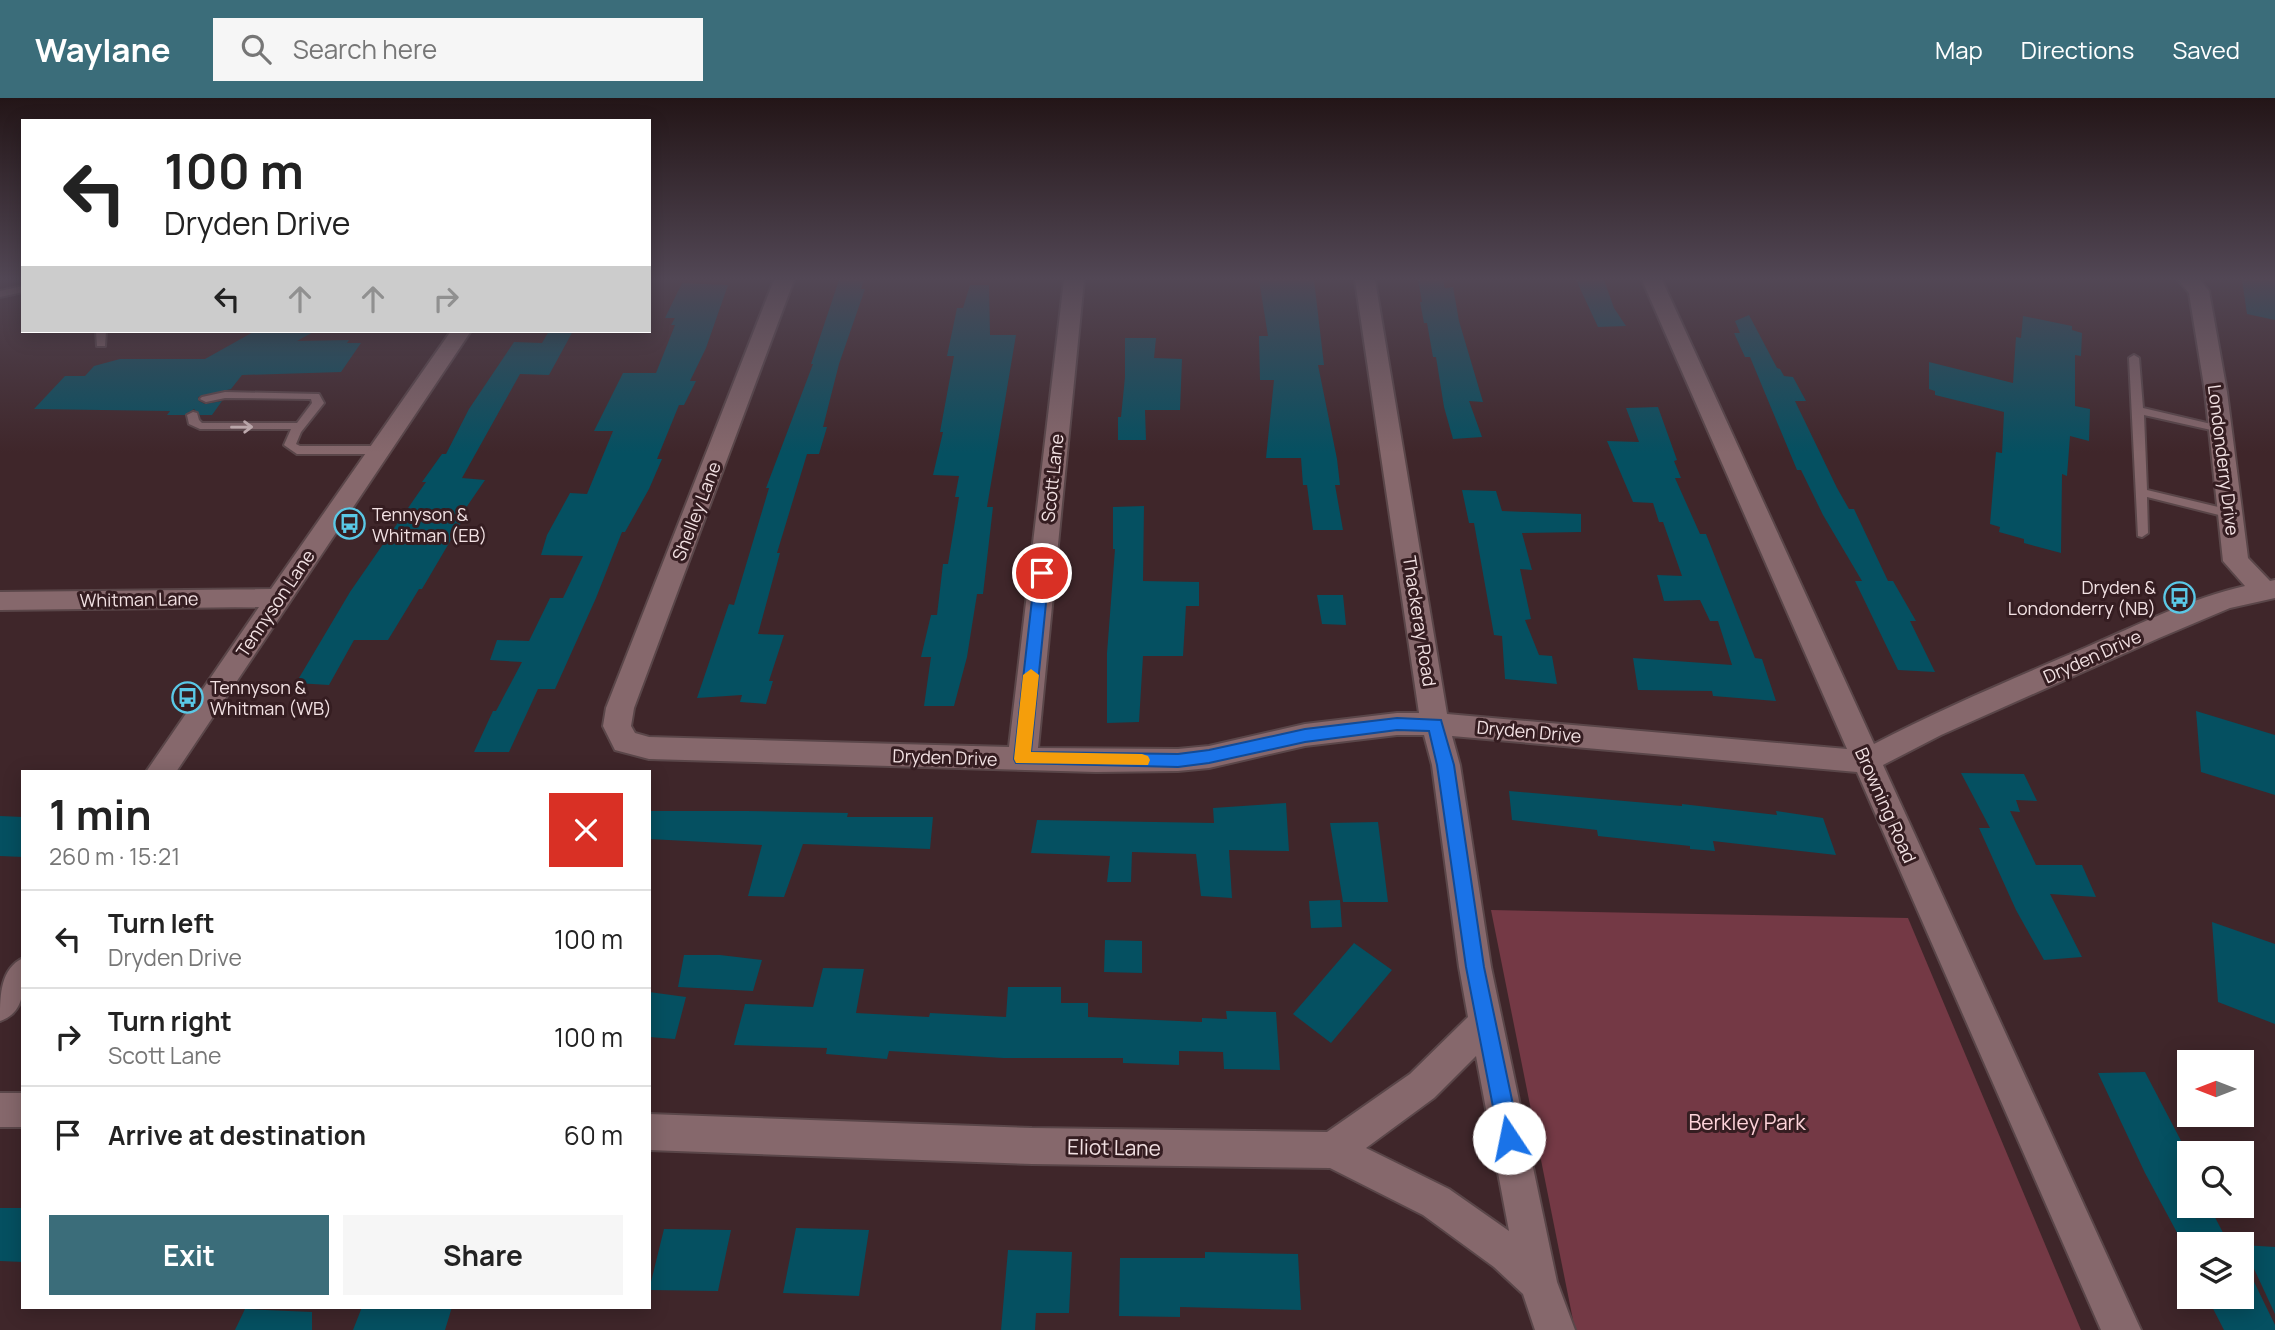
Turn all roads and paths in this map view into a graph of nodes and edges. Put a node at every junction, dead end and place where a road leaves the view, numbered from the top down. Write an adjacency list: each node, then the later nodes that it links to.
1 (101, 337): 8 (lane)
2 (457, 337): 15 (street, Tennyson Lane)
3 (762, 337): 23 (street, Shelley Lane)
4 (1068, 337): 24 (street, Scott Lane)
5 (1374, 337): 22 (street, Thackeray Road)
6 (1678, 337): 25 (street, Browning Road)
7 (2206, 337): 14 (street, Londonderry Drive)
8 (101, 344)
9 (2134, 358): 11 (lane)
10 (206, 399): 13 (lane)
11 (2138, 410): 14 (lane); 16 (lane)
12 (193, 415): 13 (lane, one-way to 13)
13 (300, 426): 15 (lane)
14 (2221, 429): 17 (street, Londonderry Drive)
15 (380, 450): 20 (street, Tennyson Lane)
16 (2141, 492): 17 (lane); 18 (lane)
17 (2231, 514): 19 (street, Londonderry Drive)
18 (2142, 533)
19 (2270, 590): 25 (street, Dryden Drive)
20 (279, 598): 21 (street, Whitman Lane); 26 (street, Tennyson Lane)
21 (0, 601)
22 (1435, 725): 24 (street, Dryden Drive); 25 (street, Dryden Drive); 29 (street, Thackeray Road)
23 (625, 742): 24 (street, Dryden Drive)
24 (1022, 759)
25 (1867, 761): 36 (street, Browning Road)
26 (161, 770)
27 (21, 976): 28 (street)
28 (0, 1006)
29 (1486, 1022): 33 (street); 34 (street, Thackeray Road)
30 (0, 1110): 31 (street)
31 (21, 1110)
32 (651, 1132): 33 (street, Eliot Lane)
33 (1332, 1150): 34 (street, Eliot Lane)
34 (1538, 1282): 35 (street, Thackeray Road)
35 (1555, 1330)
36 (2121, 1330)

